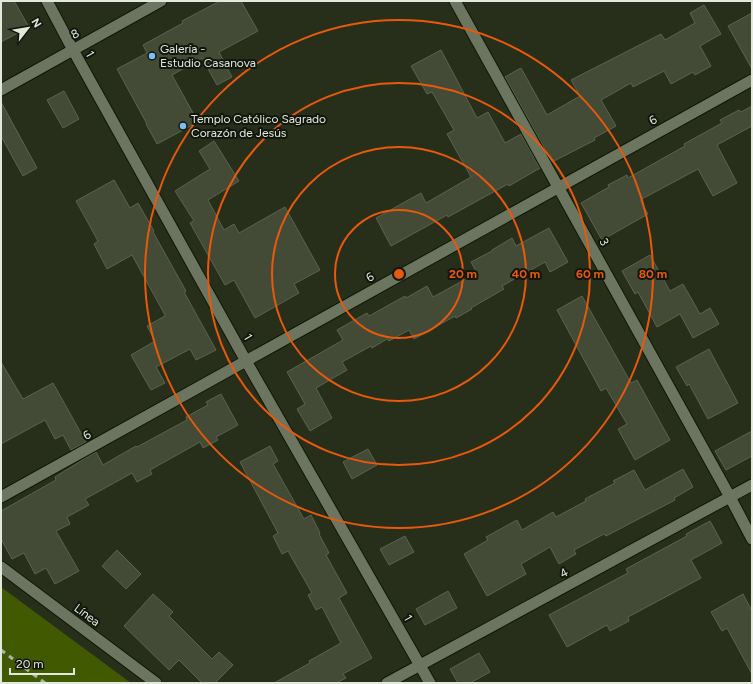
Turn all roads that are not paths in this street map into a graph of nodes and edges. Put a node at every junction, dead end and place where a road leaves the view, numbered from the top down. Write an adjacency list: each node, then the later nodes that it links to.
1 (47, 1): 4 (street, 1)
2 (160, 1): 4 (street, 8)
3 (455, 1): 7 (street, 3)
4 (73, 50): 6 (street, 8); 8 (street, 1)
5 (752, 80): 7 (street, 6)
6 (1, 90)
7 (558, 188): 8 (street, 6); 11 (street, 3)
8 (246, 361): 10 (street, 6); 14 (street, 1)
9 (752, 485): 11 (street, 4)
10 (1, 497)
11 (730, 497): 12 (street, 3); 14 (street, 4)
12 (752, 539)
13 (1, 567): 15 (street, Línea)
14 (420, 665): 16 (street, 4); 17 (street, 1)
15 (156, 683)
16 (388, 683)
17 (430, 683)

